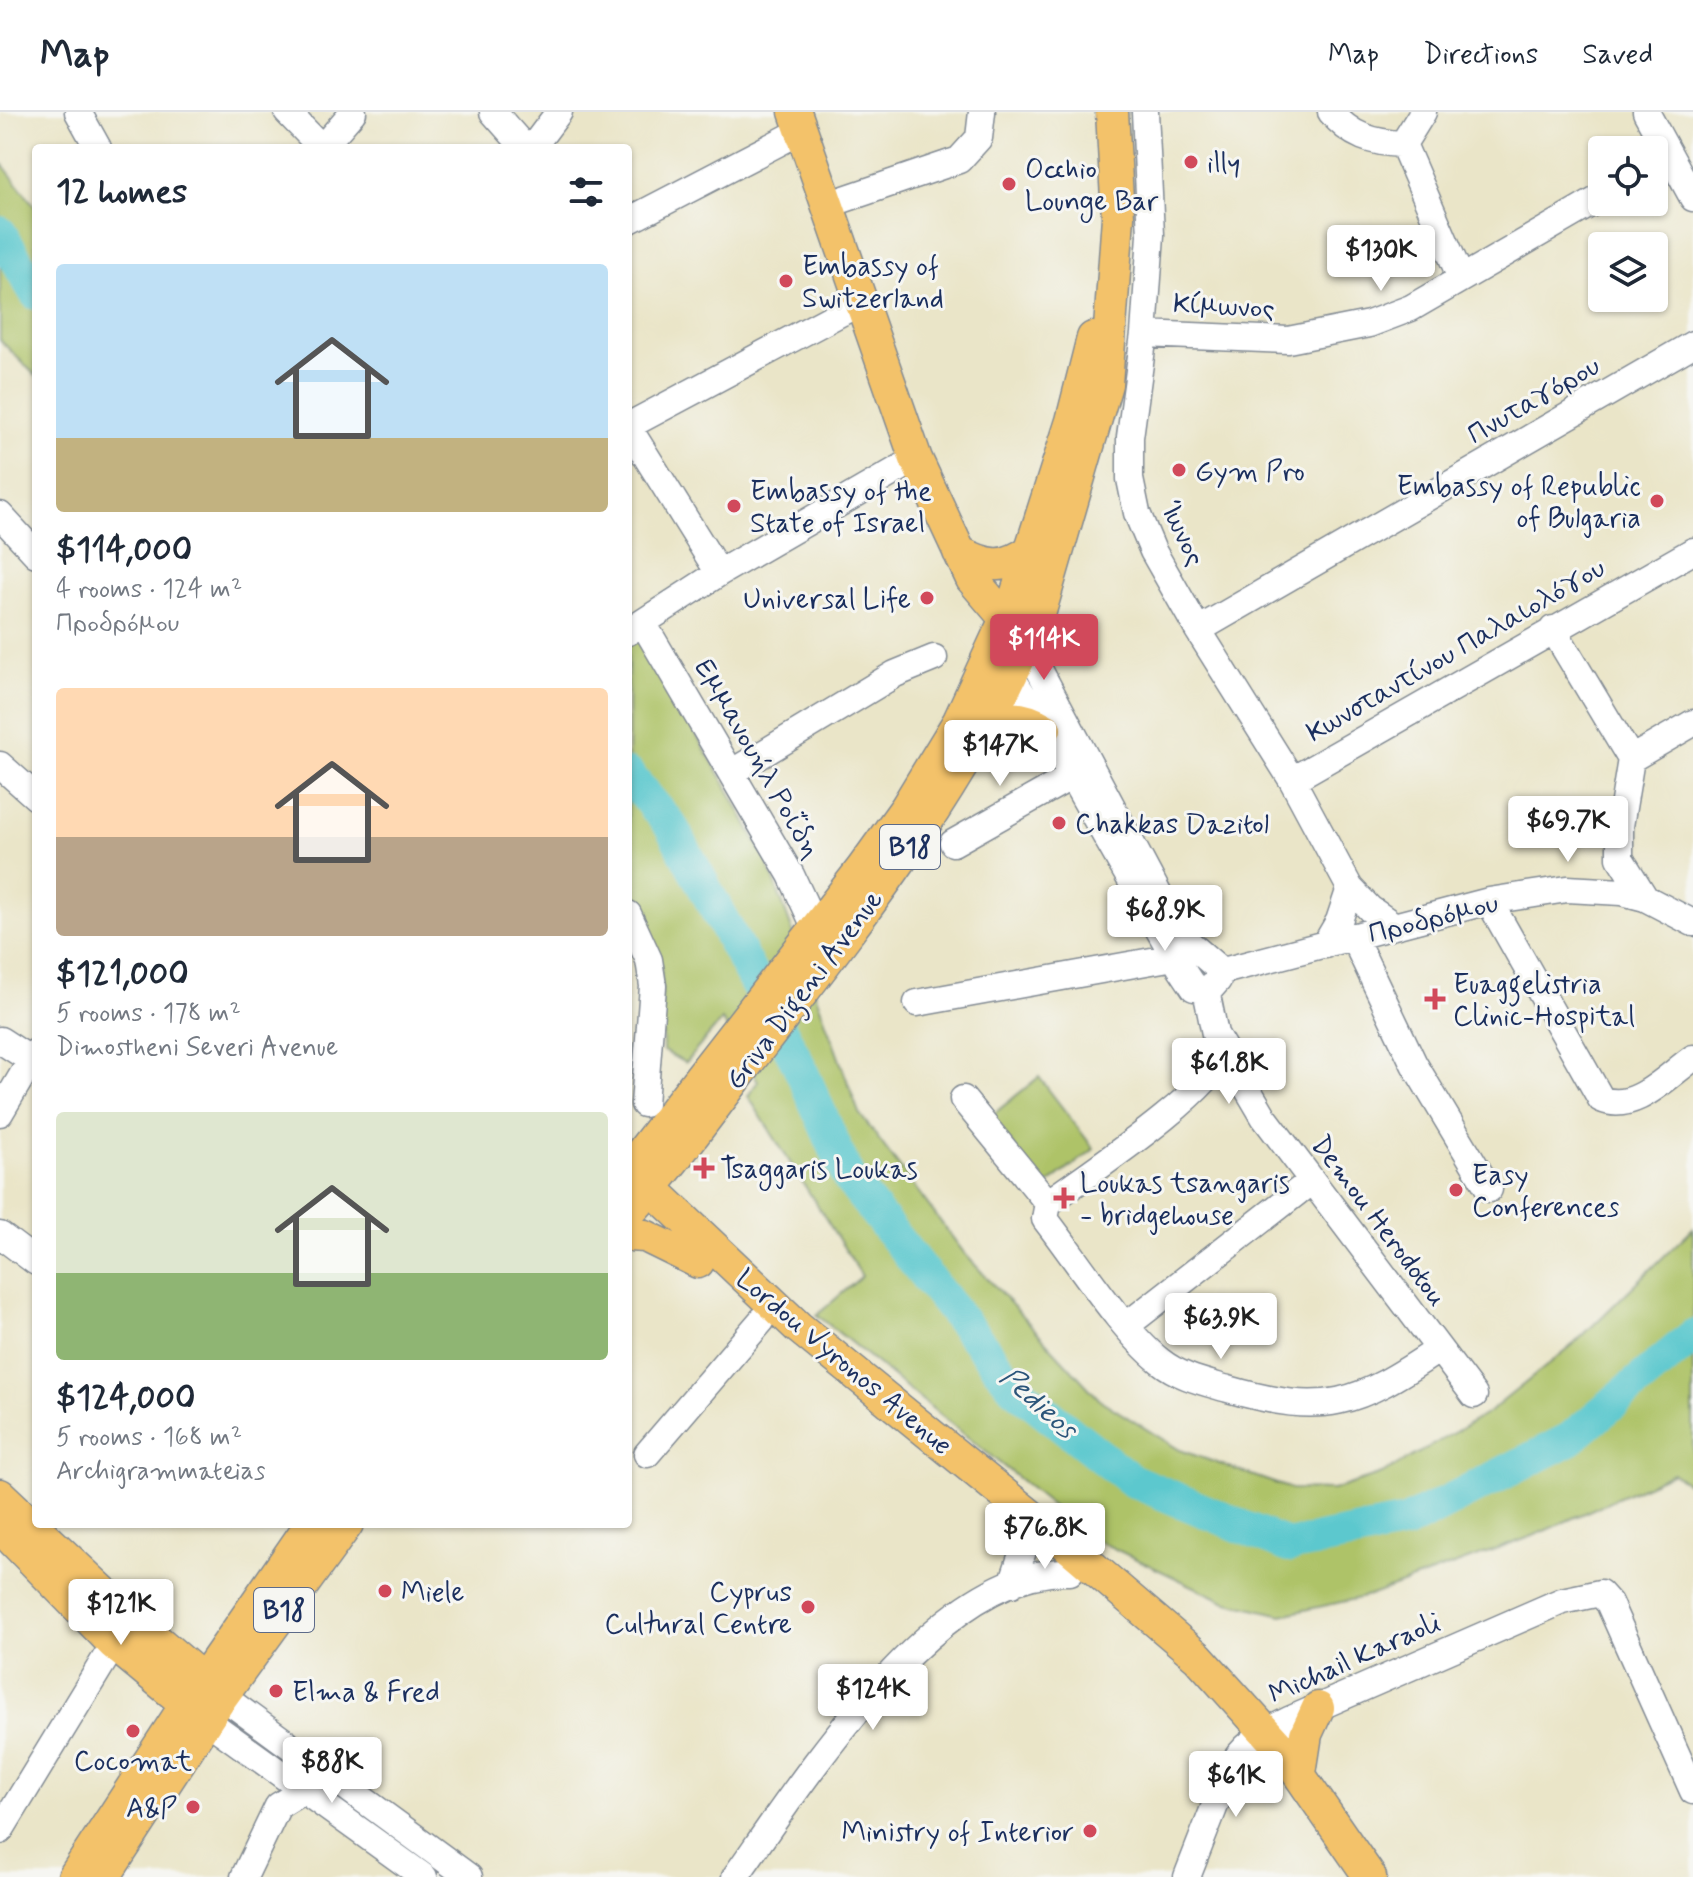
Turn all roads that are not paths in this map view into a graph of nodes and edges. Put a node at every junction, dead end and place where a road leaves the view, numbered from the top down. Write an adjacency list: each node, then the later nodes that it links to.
1 (78, 112): 15 (street)
2 (287, 112): 16 (street)
3 (353, 112): 17 (street)
4 (493, 112): 18 (street)
5 (559, 112): 19 (street)
6 (982, 112): 23 (street)
7 (1095, 112): 35 (main road, Griva Digeni Avenue / B18)
8 (1112, 112): 43 (main road, Griva Digeni Avenue / B18)
9 (1145, 112): 28 (street, Ίωνος)
10 (1331, 112): 20 (street)
11 (1423, 112): 20 (street)
12 (1646, 112): 14 (street)
13 (798, 121): 23 (main road); 25 (street)
14 (1654, 136)
15 (96, 144)
16 (318, 144)
17 (325, 144)
18 (521, 144)
19 (535, 144)
20 (1403, 144): 26 (street)
21 (1668, 170): 22 (street)
22 (1693, 198)
23 (827, 205): 27 (main road)
24 (1588, 205): 26 (street, Κίμωνος)
25 (632, 219)
26 (1460, 276): 28 (street, Κίμωνος)
27 (859, 303): 30 (street); 32 (main road)
28 (1144, 334): 42 (street, Ίωνος)
29 (1693, 344): 42 (street, Πνυταγόρου)
30 (632, 424)
31 (632, 432): 38 (street)
32 (916, 459): 37 (main road); 38 (street)
33 (0, 515): 34 (street)
34 (32, 550)
35 (1031, 550): 37 (main road); 39 (main road, Griva Digeni Avenue / B18)
36 (1693, 551): 41 (street, Κωνσταντίνου Παλαιολόγου)
37 (965, 565): 39 (main road); 44 (main road)
38 (719, 573): 40 (street)
39 (1008, 619): 43 (main road); 44 (main road, Griva Digeni Avenue / B18)
40 (635, 627): 52 (street, Εμμανουήλ Ροΐδη)
41 (1553, 629): 50 (street); 54 (street, Κωνσταντίνου Παλαιολόγου)
42 (1198, 630): 54 (street, Ίωνος)
43 (1026, 645): 46 (main road, Griva Digeni Avenue / B18); 66 (street)
44 (994, 648): 46 (main road); 65 (main road, Griva Digeni Avenue / B18)
45 (934, 658): 52 (street)
46 (1011, 676): 48 (main road, Griva Digeni Avenue / B18); 49 (street)
47 (1693, 723): 50 (street)
48 (983, 729): 49 (main road); 65 (main road, Griva Digeni Avenue / B18)
49 (1045, 729): 53 (street)
50 (1631, 759): 58 (street)
51 (0, 765): 55 (street)
52 (731, 773): 65 (street, Εμμανουήλ Ροΐδη)
53 (1072, 776): 56 (street); 66 (street)
54 (1292, 780): 57 (street, Ίωνος)
55 (32, 793)
56 (953, 843)
57 (1350, 888): 62 (street, Ίωνος); 64 (street)
58 (1645, 898): 59 (street, Προδρόμου); 61 (street, Προδρόμου)
59 (1489, 901): 62 (street, Προδρόμου); 72 (street)
60 (632, 923): 74 (street)
61 (1693, 923)
62 (1393, 925): 63 (street, Προδρόμου)
63 (1353, 936): 64 (street, Προδρόμου); 77 (street)
64 (1325, 945): 66 (street, Προδρόμου)
65 (810, 952): 78 (main road, Griva Digeni Avenue / B18)
66 (1198, 971): 67 (street, Προδρόμου); 69 (street, Demou Herodotou)
67 (917, 1003)
68 (0, 1040): 70 (street)
69 (1225, 1052): 76 (street, Demou Herodotou); 79 (street)
70 (32, 1056)
71 (32, 1058): 75 (street)
72 (1693, 1058)
73 (963, 1099): 79 (street)
74 (644, 1104)
75 (0, 1113)
76 (1310, 1182): 85 (street); 86 (street, Demou Herodotou)
77 (1489, 1189)
78 (634, 1190): 83 (main road, Lordou Vyronos Avenue); 101 (main road, Lordou Vyronos Avenue)
79 (1048, 1203): 85 (street)
80 (0, 1235): 82 (street)
81 (632, 1235): 83 (main road)
82 (32, 1259)
83 (698, 1262): 84 (main road, Lordou Vyronos Avenue)
84 (762, 1320): 88 (street); 95 (main road, Lordou Vyronos Avenue)
85 (1127, 1325): 86 (street)
86 (1438, 1350): 87 (street, Demou Herodotou)
87 (1474, 1395)
88 (647, 1454)
89 (0, 1495): 90 (main road)
90 (32, 1527)
91 (33, 1528): 99 (main road)
92 (309, 1528): 99 (main road, B18)
93 (344, 1528): 99 (main road, B18)
94 (3, 1536): 98 (main road)
95 (1027, 1539): 96 (main road, Lordou Vyronos Avenue); 97 (street)
96 (1070, 1572): 97 (street); 101 (main road, Lordou Vyronos Avenue)
97 (1012, 1584): 111 (street)
98 (114, 1644): 99 (main road); 105 (street)
99 (204, 1700): 103 (street); 106 (main road, B18); 107 (main road, B18); 110 (street)
100 (1318, 1708): 101 (street, Michail Karaoli); 102 (main road); 104 (street, Michail Karaoli)
101 (1260, 1736): 102 (main road, Lordou Vyronos Avenue); 112 (street, Michail Karaoli); 113 (main road, Lordou Vyronos Avenue)
102 (1300, 1773): 114 (main road, Lordou Vyronos Avenue)
103 (304, 1790): 108 (street); 109 (street)
104 (1693, 1791)
105 (0, 1831)
106 (74, 1877)
107 (104, 1877)
108 (244, 1877)
109 (424, 1877)
110 (469, 1877)
111 (735, 1877)
112 (1187, 1877)
113 (1350, 1877)
114 (1370, 1877)

